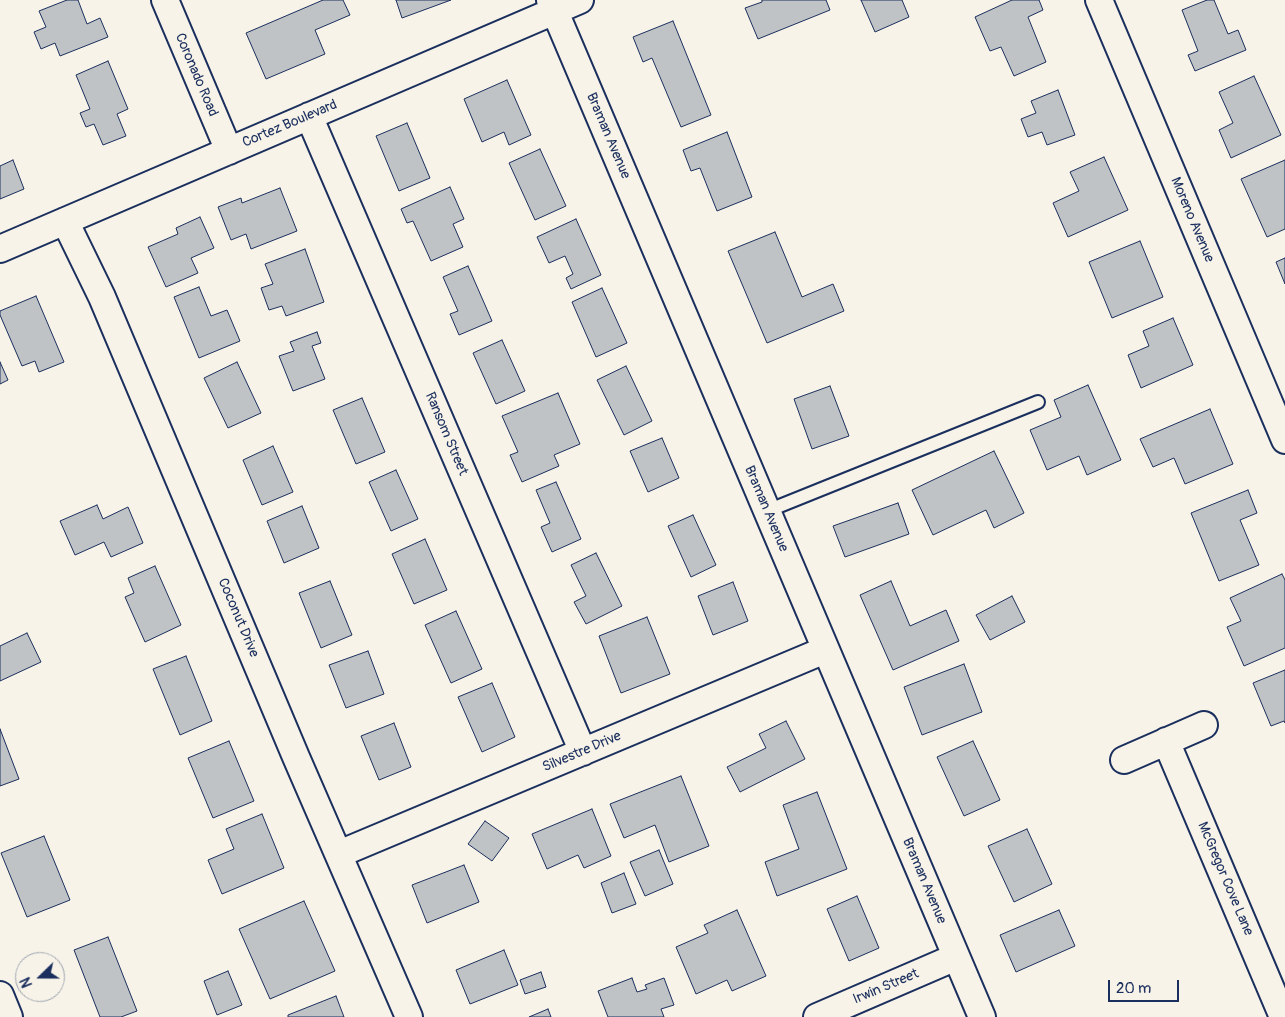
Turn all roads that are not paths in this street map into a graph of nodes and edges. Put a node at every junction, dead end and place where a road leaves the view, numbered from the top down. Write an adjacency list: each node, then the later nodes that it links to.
1 (165, 0): 6 (street, Coronado Road)
2 (580, 0): 4 (street, Cortez Boulevard)
3 (1099, 0): 10 (street, Moreno Avenue)
4 (552, 5): 5 (street, Cortez Boulevard); 11 (street, Braman Avenue)
5 (309, 116): 6 (street, Cortez Boulevard); 15 (street, Ransom Street)
6 (229, 150): 7 (street, Cortez Boulevard)
7 (65, 221): 8 (street, Cortez Boulevard); 17 (street, Coconut Drive)
8 (0, 249)
9 (1038, 402): 11 (lane)
10 (1285, 440)
11 (767, 511): 12 (street, Braman Avenue)
12 (826, 650): 15 (street, Silvestre Drive); 18 (street, Braman Avenue)
13 (1204, 725): 14 (street)
14 (1166, 742): 16 (street); 24 (street, McGregor Cove Lane)
15 (583, 752): 17 (street, Silvestre Drive)
16 (1124, 760)
17 (339, 854): 21 (street, Coconut Drive)
18 (956, 957): 22 (street, Irwin Street); 23 (street, Braman Avenue)
19 (0, 995): 20 (street)
20 (9, 1017)
21 (409, 1017)
22 (816, 1017)
23 (982, 1017)
24 (1283, 1017)

